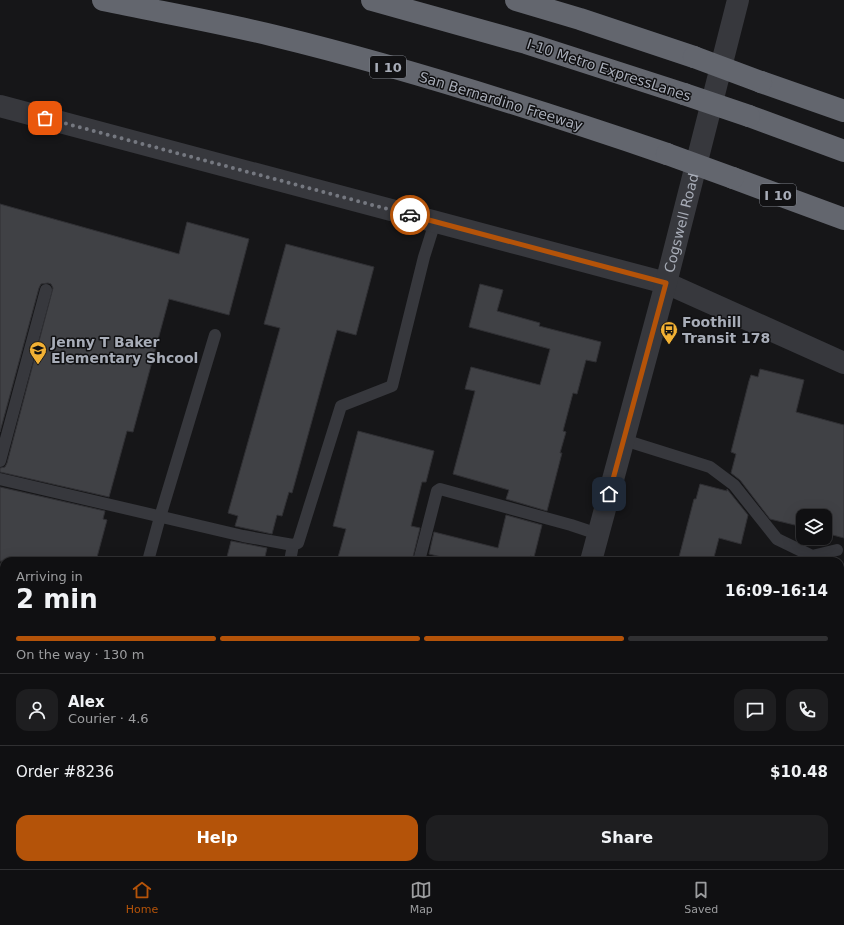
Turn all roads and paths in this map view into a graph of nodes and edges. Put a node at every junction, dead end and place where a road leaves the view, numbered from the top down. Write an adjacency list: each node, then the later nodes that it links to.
1 (103, 0): 8 (highway, San Bernardino Freeway / I 10, bridge)
2 (372, 0): 7 (highway, I-10 Metro ExpressLanes, bridge)
3 (516, 0): 6 (highway, bridge)
4 (738, 0): 12 (street, Cogswell Road)
5 (0, 106): 10 (street)
6 (844, 111)
7 (844, 151)
8 (824, 212): 9 (highway, San Bernardino Freeway / I 10); 11 (highway)
9 (844, 219)
10 (435, 222): 12 (street); 21 (lane)
11 (844, 227)
12 (666, 283): 15 (street); 16 (street, Cogswell Road)
13 (46, 290): 17 (lane)
14 (215, 335): 19 (lane)
15 (844, 364)
16 (624, 440): 20 (street, Cogswell Road); 22 (lane)
17 (0, 461)
18 (0, 479): 19 (lane)
19 (160, 517): 21 (lane); 23 (lane)
20 (598, 534): 25 (lane); 26 (street, Cogswell Road)
21 (293, 546): 24 (lane)
22 (837, 550)
23 (149, 557)
24 (291, 557)
25 (420, 557)
26 (592, 557)

